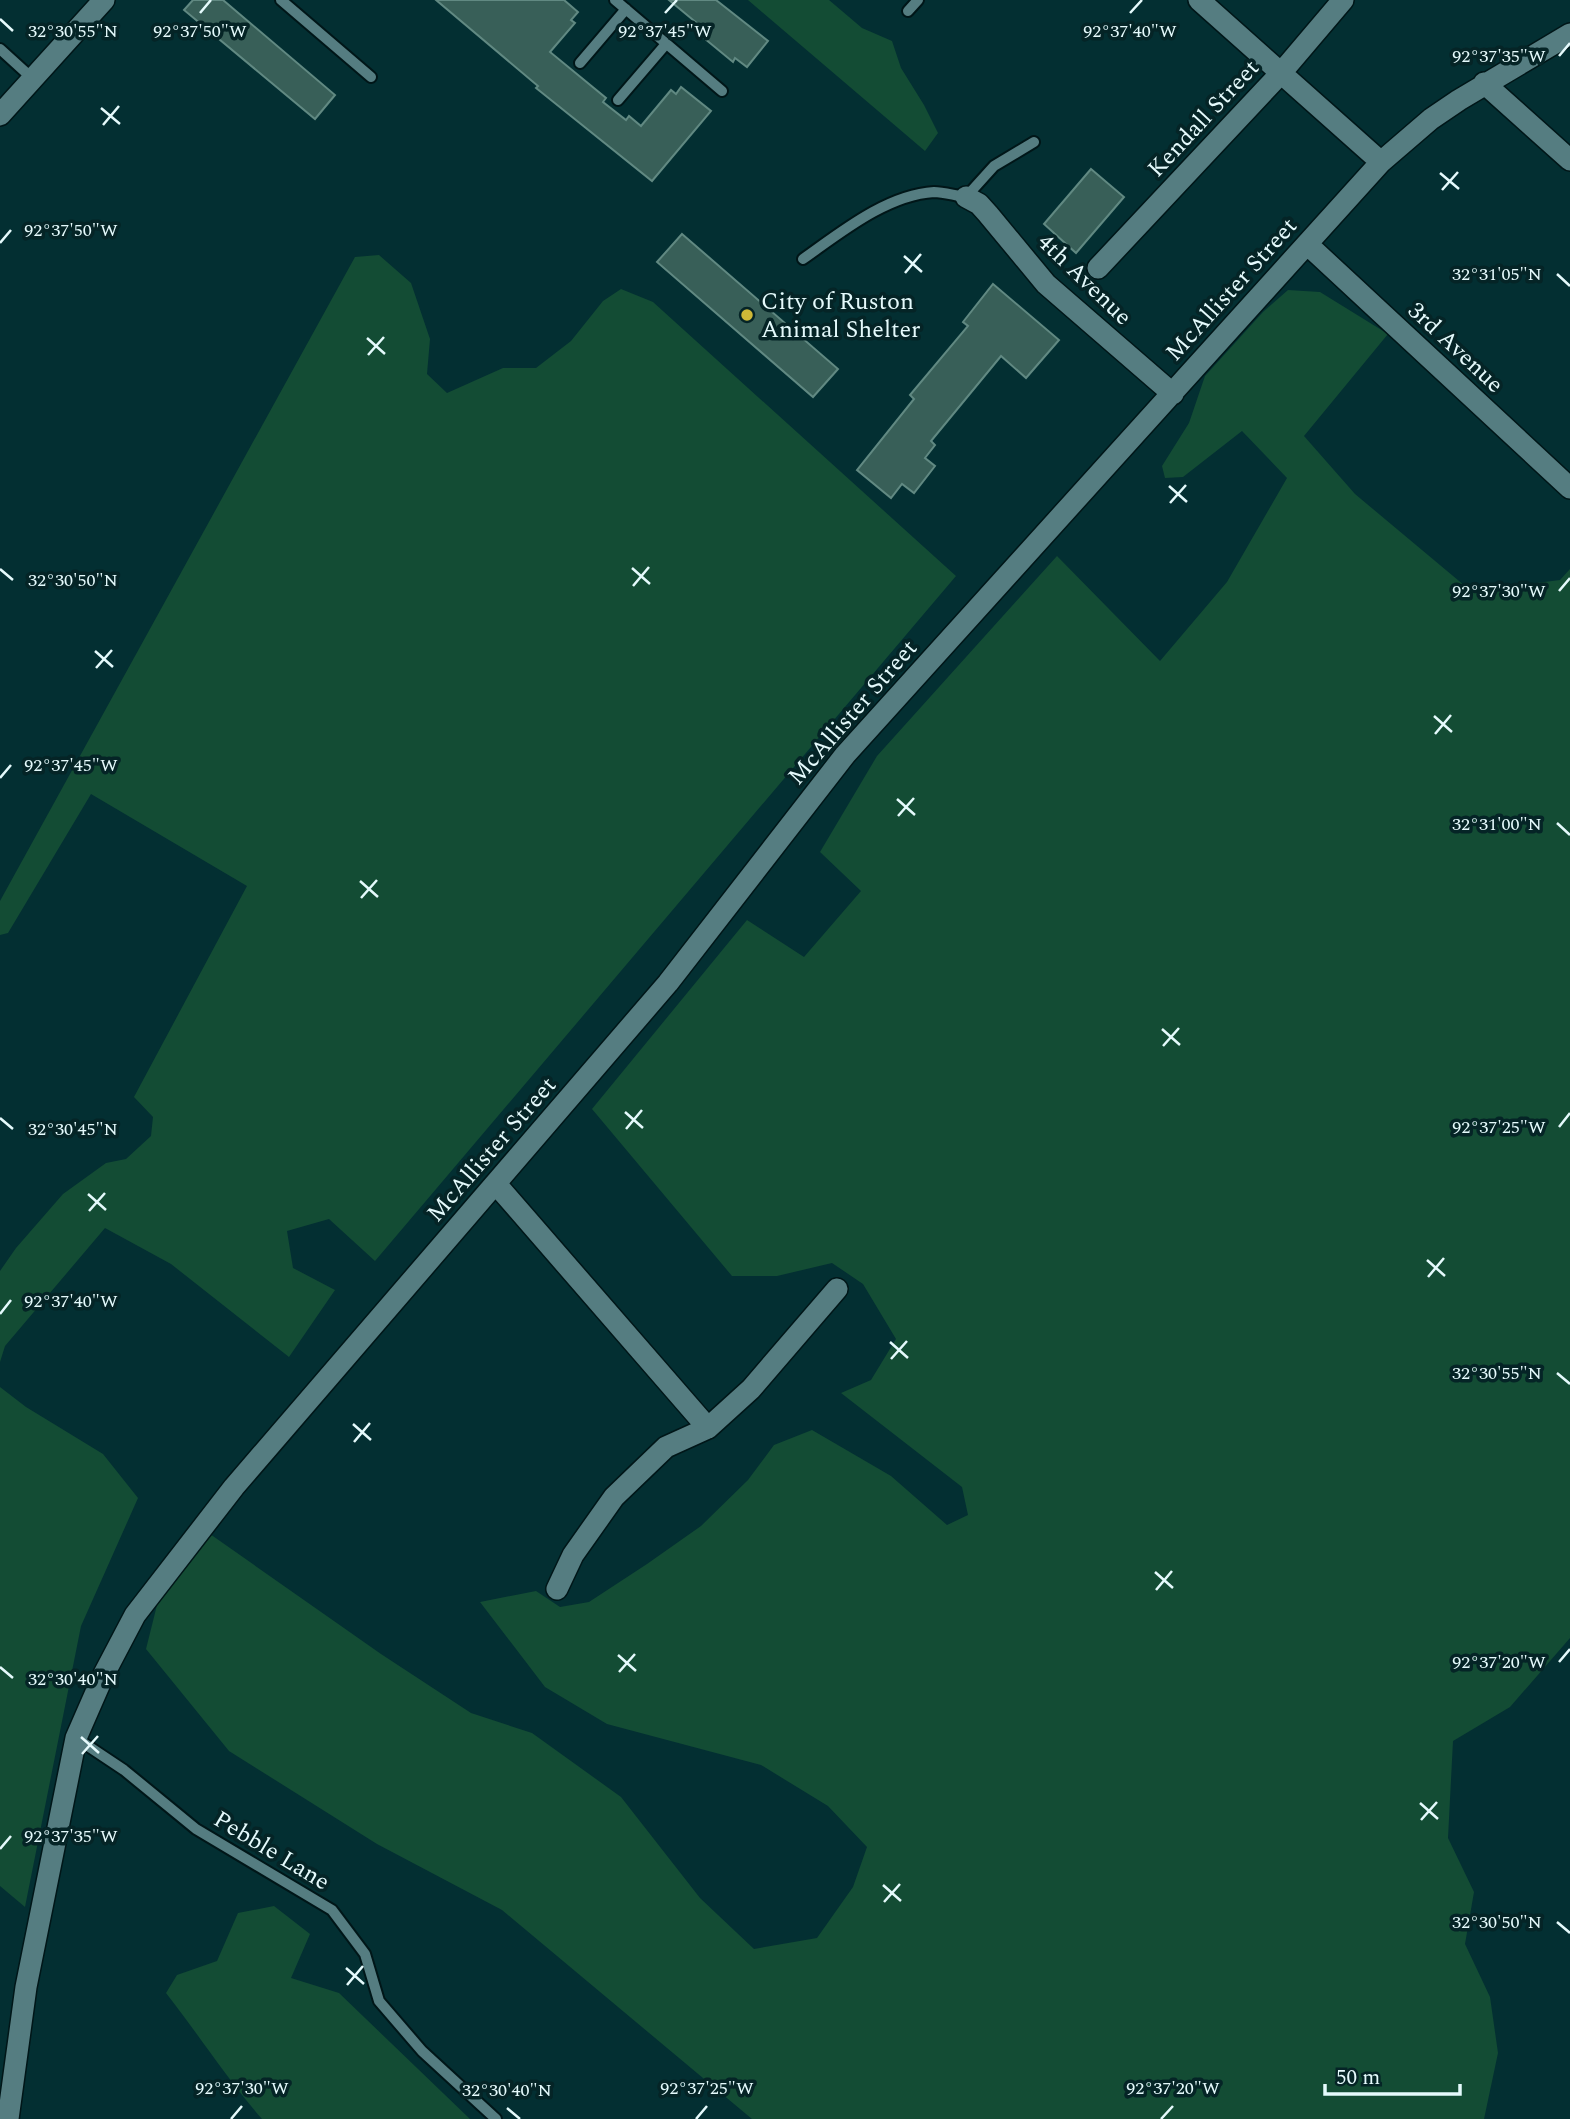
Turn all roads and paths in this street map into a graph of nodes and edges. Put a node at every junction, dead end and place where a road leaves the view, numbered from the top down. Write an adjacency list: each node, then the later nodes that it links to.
1 (104, 0): 15 (street)
2 (281, 0): 14 (lane)
3 (615, 0): 7 (lane)
4 (918, 0): 8 (lane)
5 (1199, 0): 13 (street)
6 (1343, 0): 13 (street, Kendall Street)
7 (626, 9): 10 (lane); 12 (lane)
8 (908, 11)
9 (1570, 34): 16 (street, McAllister Street)
10 (666, 44): 17 (lane); 18 (lane)
11 (0, 49): 15 (lane)
12 (580, 63)
13 (1281, 73): 22 (street); 26 (street, Kendall Street)
14 (371, 77)
15 (33, 79): 19 (street)
16 (1484, 83): 21 (street); 22 (street, McAllister Street)
17 (722, 91)
18 (618, 100)
19 (0, 116)
20 (1034, 142): 23 (lane)
21 (1570, 160)
22 (1381, 162): 24 (street, McAllister Street)
23 (967, 197): 25 (lane); 27 (street, 4th Avenue)
24 (1307, 244): 27 (street, McAllister Street); 28 (street, 3rd Avenue)
25 (803, 259)
26 (1098, 268)
27 (1172, 394): 29 (street, McAllister Street)
28 (1570, 488)
29 (496, 1184): 31 (street); 33 (street, McAllister Street)
30 (837, 1289): 31 (street)
31 (708, 1428): 32 (street)
32 (557, 1589)
33 (76, 1738): 34 (street, McAllister Street); 35 (lane, Pebble Lane)
34 (8, 2119)
35 (496, 2119)

